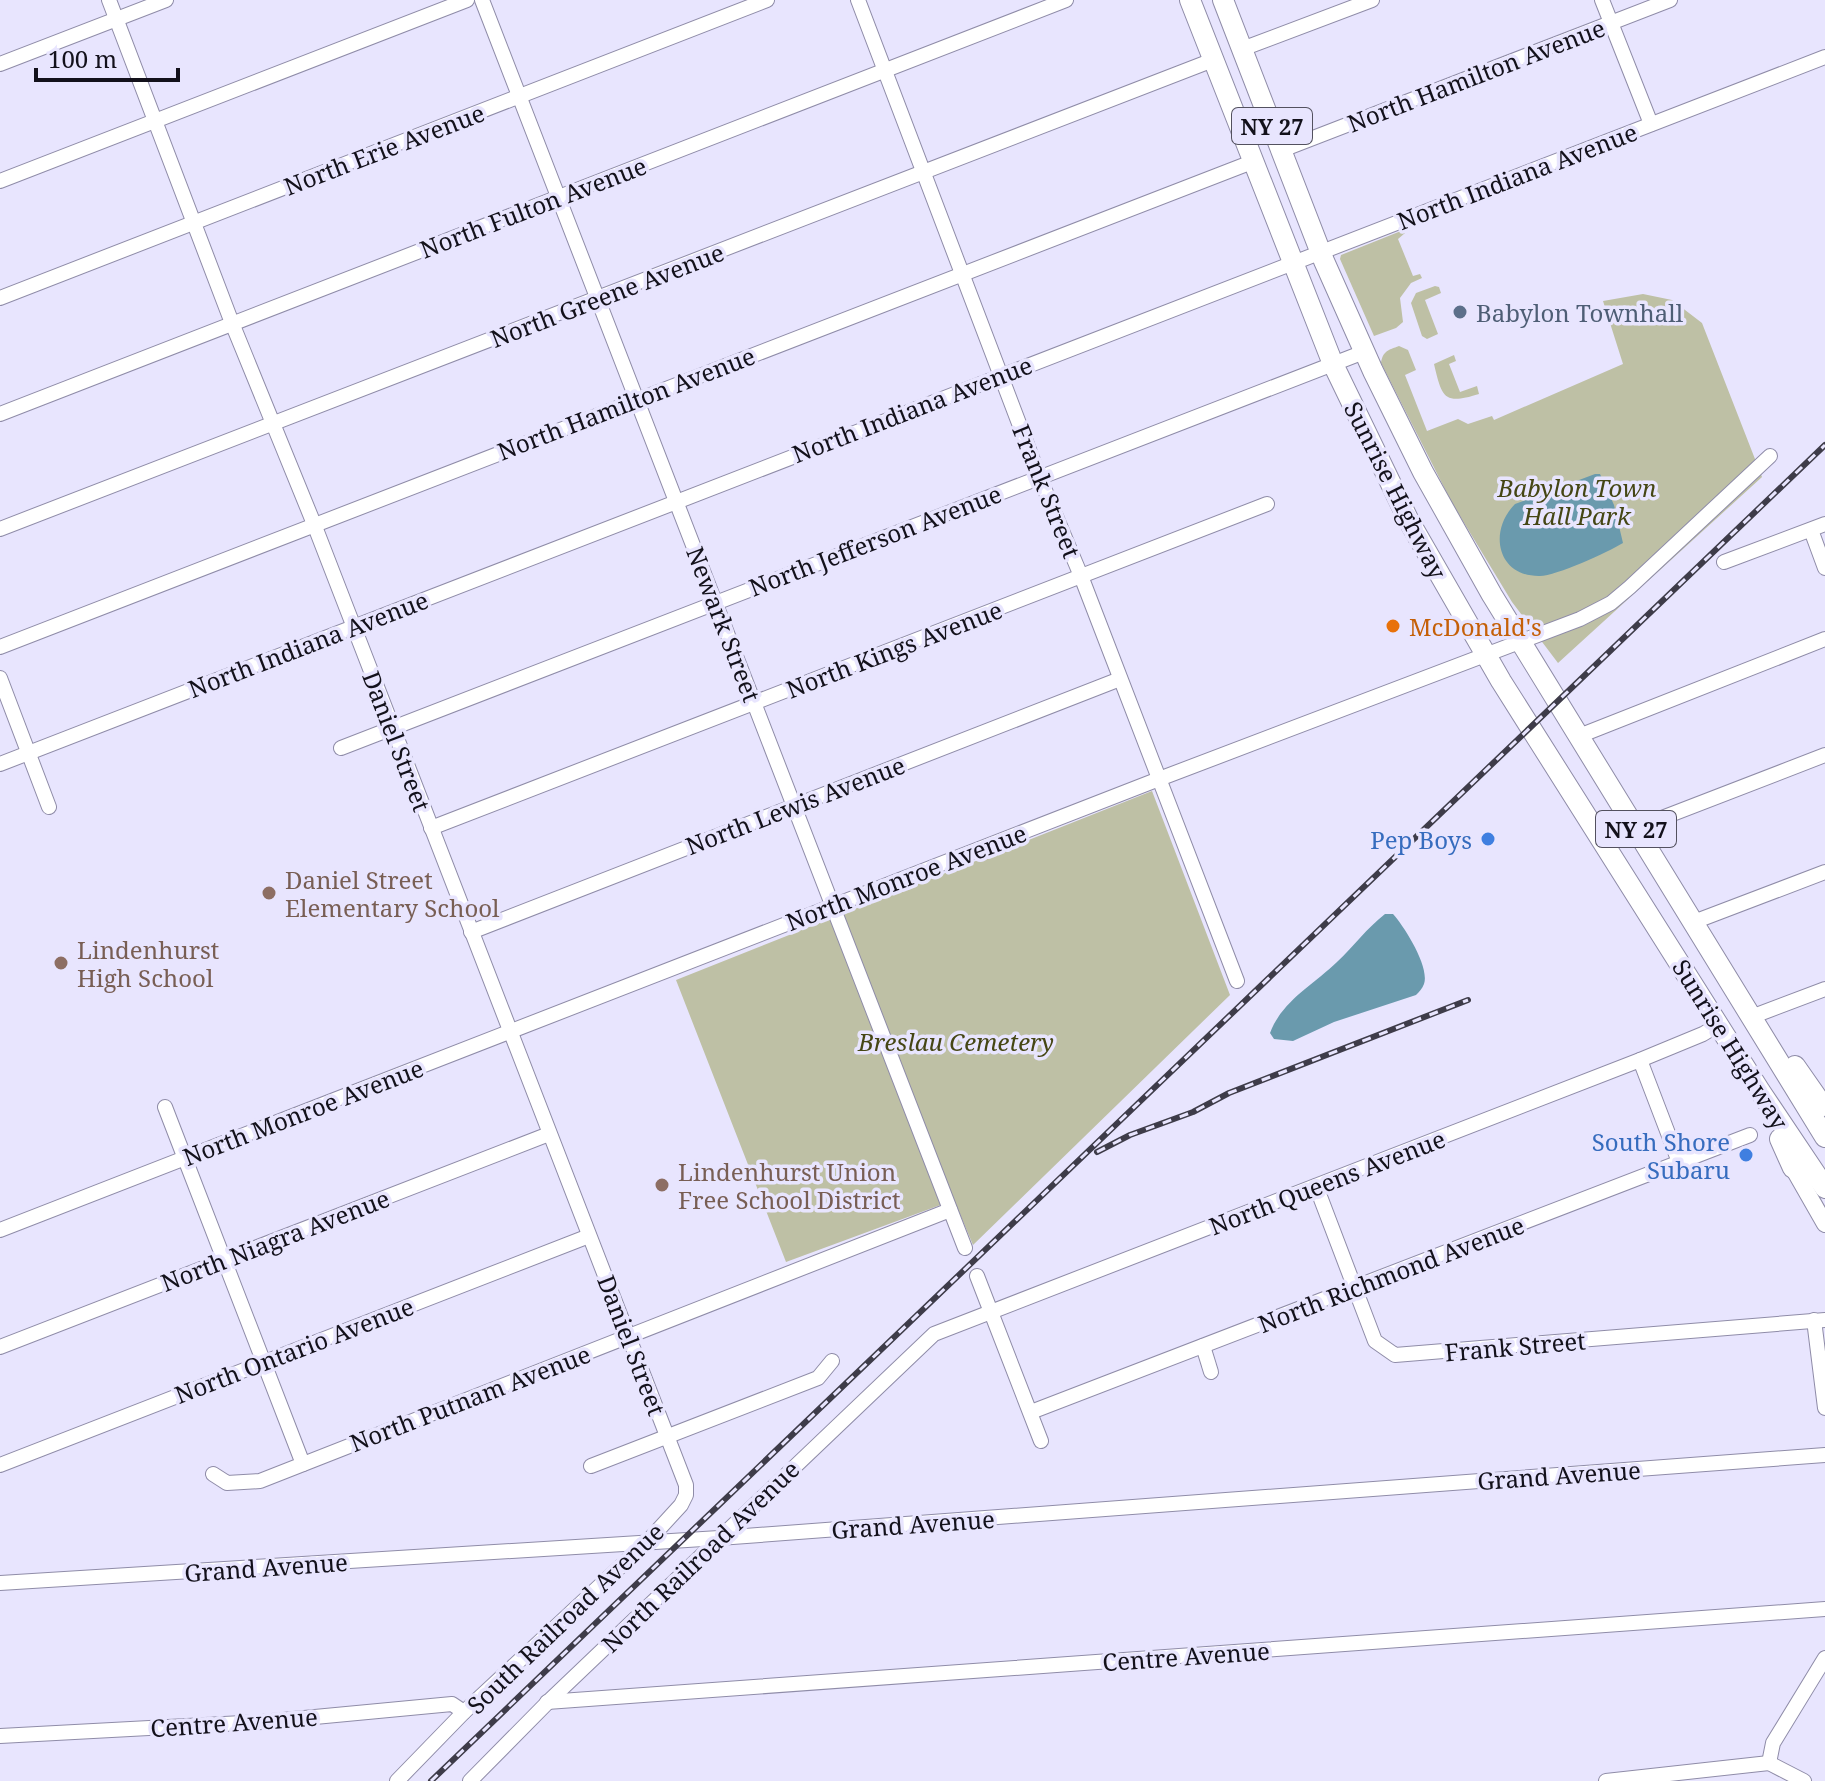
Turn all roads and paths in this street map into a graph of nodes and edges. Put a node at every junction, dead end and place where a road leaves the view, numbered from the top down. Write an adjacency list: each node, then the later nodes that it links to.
1 (109, 0): 13 (street, Daniel Street)
2 (166, 0): 13 (street)
3 (467, 0): 21 (street)
4 (482, 0): 20 (street, Newark Street)
5 (767, 0): 20 (street, North Erie Avenue)
6 (858, 0): 19 (street, Frank Street)
7 (1066, 0): 19 (street, North Fulton Avenue)
8 (1190, 0): 17 (highway, Sunrise Highway / NY 27)
9 (1223, 0): 15 (highway, Sunrise Highway / NY 27)
10 (1372, 0): 15 (street)
11 (1602, 0): 14 (street)
12 (1670, 0): 14 (street, North Hamilton Avenue)
13 (117, 19): 18 (street); 21 (street, Daniel Street)
14 (1611, 23): 22 (street); 23 (street, North Hamilton Avenue)
15 (1242, 49): 23 (highway, Sunrise Highway / NY 27)
16 (1825, 57): 22 (street, North Indiana Avenue)
17 (1213, 60): 24 (highway, Sunrise Highway / NY 27); 25 (street, North Greene Avenue)
18 (0, 64)
19 (885, 70): 25 (street, Frank Street); 27 (street, North Fulton Avenue)
20 (521, 96): 27 (street, Newark Street); 28 (street, North Erie Avenue)
21 (155, 121): 26 (street); 28 (street, Daniel Street)
22 (1651, 124): 29 (street, North Indiana Avenue)
23 (1282, 150): 29 (highway, Sunrise Highway / NY 27)
24 (1252, 162): 30 (highway, Sunrise Highway / NY 27); 31 (street, North Hamilton Avenue)
25 (923, 171): 31 (street, Frank Street); 33 (street, North Greene Avenue)
26 (0, 181)
27 (557, 198): 33 (street, Newark Street); 34 (street, North Fulton Avenue)
28 (195, 223): 32 (street, North Erie Avenue); 34 (street, Daniel Street)
29 (1321, 252): 30 (street, North Indiana Avenue); 35 (highway, Sunrise Highway / NY 27)
30 (1292, 264): 36 (highway, Sunrise Highway / NY 27); 37 (street, North Indiana Avenue)
31 (963, 272): 37 (street, Frank Street); 38 (street, North Hamilton Avenue)
32 (0, 298)
33 (597, 298): 38 (street, Newark Street); 40 (street, North Greene Avenue)
34 (232, 323): 39 (street, North Fulton Avenue); 40 (street, Daniel Street)
35 (1364, 352): 36 (street, North Jefferson Avenue); 54 (highway, Sunrise Highway / NY 27)
36 (1333, 364): 42 (street, North Jefferson Avenue); 56 (highway, Sunrise Highway / NY 27)
37 (1002, 375): 42 (street, Frank Street); 43 (street, North Indiana Avenue)
38 (637, 400): 43 (street, Newark Street); 45 (street, North Hamilton Avenue)
39 (0, 414)
40 (272, 424): 45 (street, Daniel Street); 47 (street, North Greene Avenue)
41 (1770, 456): 54 (street, North Monroe Avenue)
42 (1039, 476): 50 (street, Frank Street); 51 (street, North Jefferson Avenue)
43 (676, 500): 51 (street, Newark Street); 52 (street, North Indiana Avenue)
44 (1267, 504): 50 (street, North Kings Avenue)
45 (314, 524): 52 (street, Daniel Street); 55 (street, North Hamilton Avenue)
46 (1818, 527): 48 (street); 49 (street)
47 (0, 529)
48 (1724, 562)
49 (1825, 568)
50 (1081, 576): 58 (street, Frank Street); 59 (street, North Kings Avenue)
51 (716, 602): 59 (street, Newark Street); 60 (street, North Jefferson Avenue)
52 (353, 627): 60 (street, Daniel Street); 64 (street, North Indiana Avenue)
53 (1825, 639): 61 (street)
54 (1520, 641): 56 (street, North Monroe Avenue); 61 (highway, Sunrise Highway / NY 27)
55 (0, 647)
56 (1485, 655): 62 (highway, Sunrise Highway / NY 27); 67 (street, North Monroe Avenue)
57 (0, 678): 64 (street)
58 (1120, 679): 67 (street, Frank Street); 68 (street, North Lewis Avenue)
59 (755, 703): 68 (street, Newark Street); 70 (street, North Kings Avenue)
60 (392, 726): 63 (street, North Jefferson Avenue); 70 (street, Daniel Street)
61 (1579, 736): 62 (highway); 71 (highway, Sunrise Highway / NY 27)
62 (1537, 738): 79 (highway, Sunrise Highway / NY 27)
63 (341, 748)
64 (29, 753): 66 (street, North Indiana Avenue); 69 (street)
65 (1825, 755): 71 (street)
66 (0, 764)
67 (1159, 779): 73 (street, North Monroe Avenue); 76 (street, Frank Street)
68 (794, 805): 73 (street, Newark Street); 75 (street, North Lewis Avenue)
69 (49, 807)
70 (431, 828): 75 (street, Daniel Street)
71 (1636, 828): 74 (highway, Sunrise Highway / NY 27)
72 (1825, 872): 74 (street)
73 (835, 905): 80 (street, North Monroe Avenue); 93 (street, Newark Street)
74 (1691, 923): 78 (highway, Sunrise Highway / NY 27)
75 (471, 932): 80 (street, Daniel Street)
76 (1237, 981)
77 (1825, 989): 78 (street)
78 (1751, 1017): 84 (highway); 87 (highway, Sunrise Highway / NY 27)
79 (1718, 1025): 81 (street, North Queens Avenue); 82 (highway, Sunrise Highway / NY 27); 87 (highway)
80 (511, 1032): 85 (street, Daniel Street); 88 (street, North Monroe Avenue)
81 (1640, 1060): 89 (street); 91 (street, North Queens Avenue)
82 (1760, 1091): 90 (highway); 92 (highway, Sunrise Highway / NY 27)
83 (165, 1107): 88 (street)
84 (1824, 1107)
85 (549, 1134): 96 (street, Daniel Street); 98 (street, North Niagra Avenue)
86 (1750, 1135): 89 (street, North Richmond Avenue)
87 (1825, 1140)
88 (184, 1158): 95 (street, North Monroe Avenue); 98 (street)
89 (1679, 1162): 100 (street, North Richmond Avenue)
90 (1793, 1168): 94 (main road)
91 (1316, 1186): 100 (street, Frank Street); 101 (street, North Queens Avenue)
92 (1825, 1188)
93 (950, 1210): 97 (street, Newark Street); 104 (street, North Putnam Avenue)
94 (1825, 1224)
95 (0, 1230)
96 (589, 1236): 104 (street, Daniel Street); 107 (street, North Ontario Avenue)
97 (965, 1248)
98 (225, 1259): 106 (street, North Niagra Avenue); 107 (street)
99 (977, 1276): 101 (street)
100 (1355, 1288): 102 (street, Frank Street); 105 (street, North Richmond Avenue)
101 (992, 1312): 103 (street, North Queens Avenue); 111 (street)
102 (1819, 1320): 110 (street)
103 (934, 1334): 119 (street, North Railroad Avenue)
104 (629, 1336): 112 (street, Daniel Street); 115 (street, North Putnam Avenue)
105 (1203, 1346): 109 (street); 111 (street, North Richmond Avenue)
106 (0, 1347)
107 (265, 1361): 115 (street); 116 (street, North Ontario Avenue)
108 (832, 1361): 112 (street)
109 (1211, 1372)
110 (1825, 1408)
111 (1031, 1412): 113 (street)
112 (668, 1437): 117 (street); 120 (street, South Railroad Avenue)
113 (1041, 1441)
114 (1825, 1455): 119 (street, Grand Avenue)
115 (303, 1464): 118 (street, North Putnam Avenue)
116 (0, 1465)
117 (591, 1466)
118 (213, 1474)
119 (719, 1538): 120 (street, Grand Avenue); 124 (street, North Railroad Avenue)
120 (648, 1541): 121 (street, Grand Avenue); 125 (street, South Railroad Avenue)
121 (0, 1583)
122 (1825, 1609): 124 (street, Centre Avenue)
123 (1825, 1658): 127 (street)
124 (547, 1702): 129 (street, North Railroad Avenue)
125 (464, 1712): 126 (street, Centre Avenue); 128 (street, South Railroad Avenue)
126 (0, 1736)
127 (1769, 1763): 130 (street); 131 (street)
128 (397, 1781)
129 (470, 1781)
130 (1606, 1781)
131 (1804, 1781)

